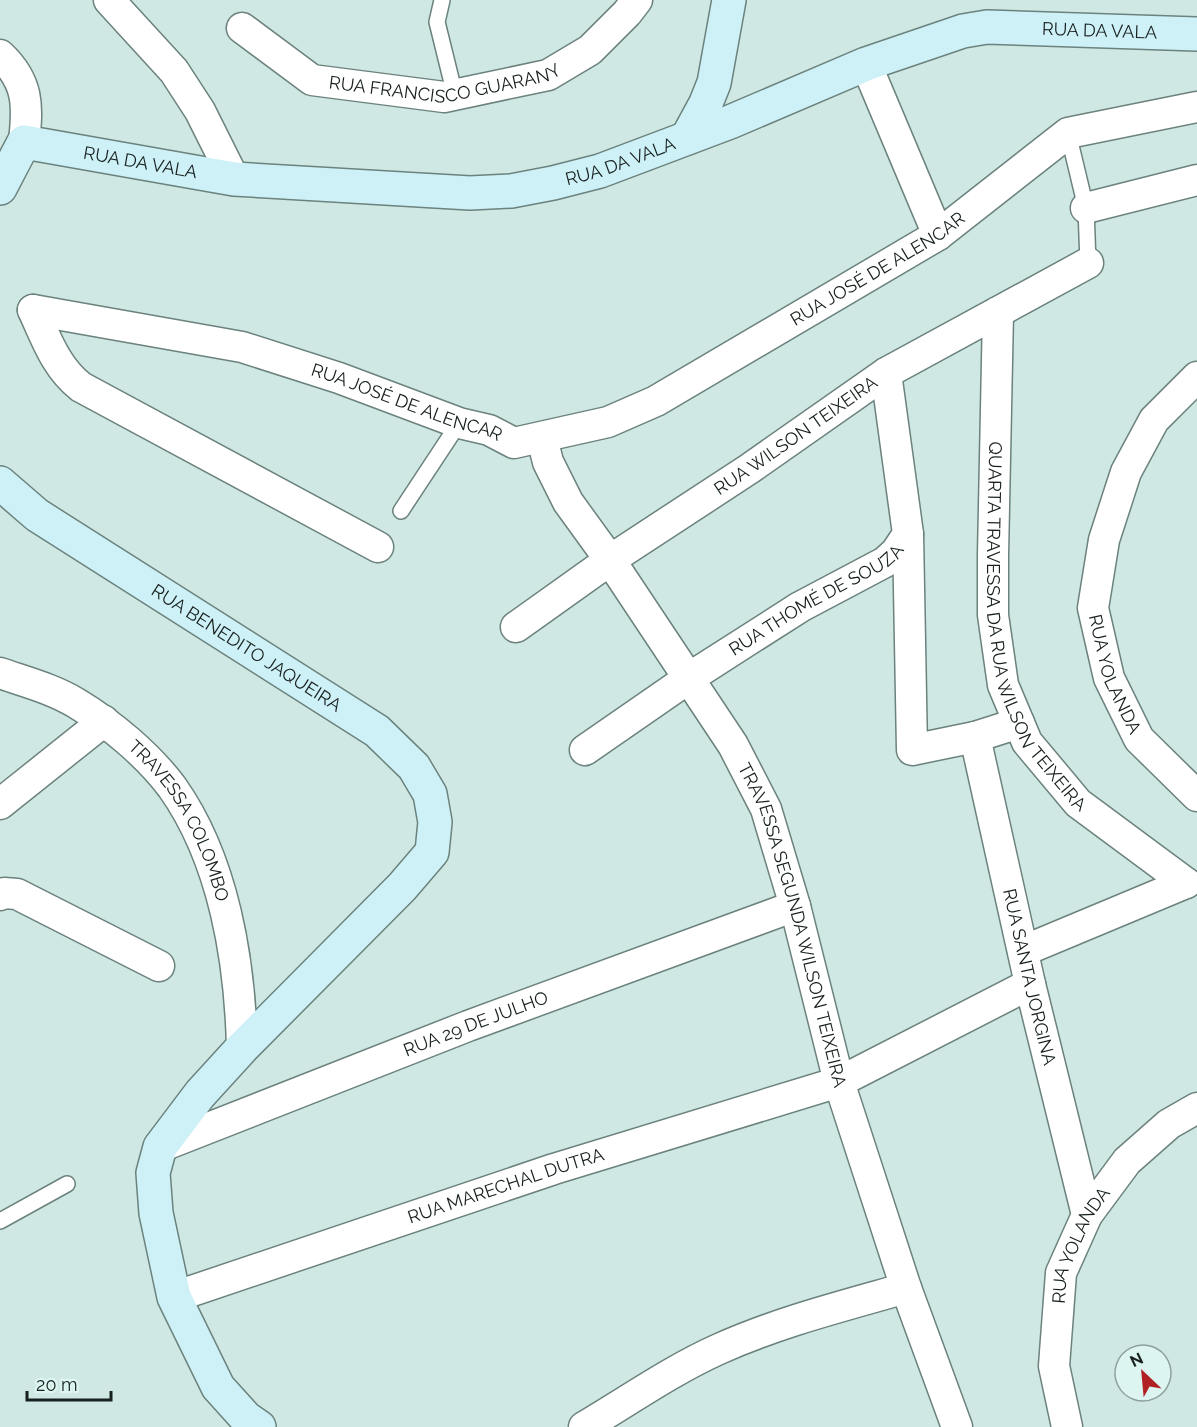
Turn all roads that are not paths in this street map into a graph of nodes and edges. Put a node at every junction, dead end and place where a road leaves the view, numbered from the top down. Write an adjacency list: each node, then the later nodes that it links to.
1 (109, 0): 14 (street)
2 (442, 0): 9 (lane)
3 (637, 0): 9 (street, RUA FRANCISCO GUARANY)
4 (729, 0): 12 (street)
5 (242, 28): 9 (street, RUA FRANCISCO GUARANY)
6 (1197, 34): 8 (street, RUA DA VALA)
7 (0, 55): 13 (street)
8 (866, 64): 12 (street, RUA DA VALA); 18 (street)
9 (456, 95)
10 (1197, 107): 11 (street, RUA JOSÉ DE ALENCAR)
11 (1068, 133): 17 (lane); 18 (street, RUA JOSÉ DE ALENCAR)
12 (687, 138): 14 (street, RUA DA VALA)
13 (24, 142): 14 (street, RUA DA VALA); 16 (street)
14 (234, 179)
15 (1197, 180): 17 (street)
16 (0, 188)
17 (1086, 208): 19 (lane)
18 (938, 235): 24 (street, RUA JOSÉ DE ALENCAR)
19 (1088, 263): 20 (street, RUA WILSON TEIXEIRA)
20 (998, 312): 21 (street, RUA WILSON TEIXEIRA); 34 (street, QUARTA TRAVESSA DA RUA WILSON TEIXEIRA)
21 (886, 373): 27 (street, RUA THOMÉ DE SOUZA); 29 (street, RUA WILSON TEIXEIRA)
22 (1197, 377): 37 (street, RUA YOLANDA)
23 (459, 423): 24 (street, RUA JOSÉ DE ALENCAR); 26 (lane); 28 (street, RUA JOSÉ DE ALENCAR)
24 (534, 448): 29 (street, TRAVESSA SEGUNDA WILSON TEIXEIRA)
25 (0, 483): 44 (street, RUA BENEDITO JAQUEIRA)
26 (401, 511)
27 (908, 534): 32 (street, RUA THOMÉ DE SOUZA); 35 (street)
28 (378, 546)
29 (610, 560): 30 (street, RUA WILSON TEIXEIRA); 32 (street, TRAVESSA SEGUNDA WILSON TEIXEIRA)
30 (516, 627)
31 (0, 673): 33 (street, TRAVESSA COLOMBO)
32 (689, 678): 36 (street, RUA THOMÉ DE SOUZA); 40 (street, TRAVESSA SEGUNDA WILSON TEIXEIRA)
33 (104, 722): 38 (street); 44 (street, TRAVESSA COLOMBO)
34 (1019, 723): 35 (street); 41 (street, QUARTA TRAVESSA DA RUA WILSON TEIXEIRA)
35 (975, 737): 41 (street, RUA SANTA JORGINA)
36 (585, 750)
37 (1197, 796)
38 (0, 804)
39 (2, 894): 42 (street)
40 (795, 906): 45 (street, TRAVESSA SEGUNDA WILSON TEIXEIRA); 47 (street, RUA 29 DE JULHO)
41 (1023, 951): 43 (street, RUA SANTA JORGINA)
42 (159, 966)
43 (1030, 984): 45 (street, RUA MARECHAL DUTRA); 49 (street, RUA SANTA JORGINA)
44 (242, 1048): 47 (street)
45 (839, 1082): 51 (street, TRAVESSA SEGUNDA WILSON TEIXEIRA); 52 (street, RUA MARECHAL DUTRA)
46 (1197, 1108): 49 (street, RUA YOLANDA)
47 (160, 1147): 52 (street)
48 (67, 1184): 50 (lane)
49 (1087, 1215): 56 (street, RUA YOLANDA)
50 (0, 1221)
51 (906, 1288): 54 (street); 55 (street, TRAVESSA SEGUNDA WILSON TEIXEIRA)
52 (174, 1297): 53 (street)
53 (259, 1427)
54 (584, 1427)
55 (957, 1427)
56 (1067, 1427)

